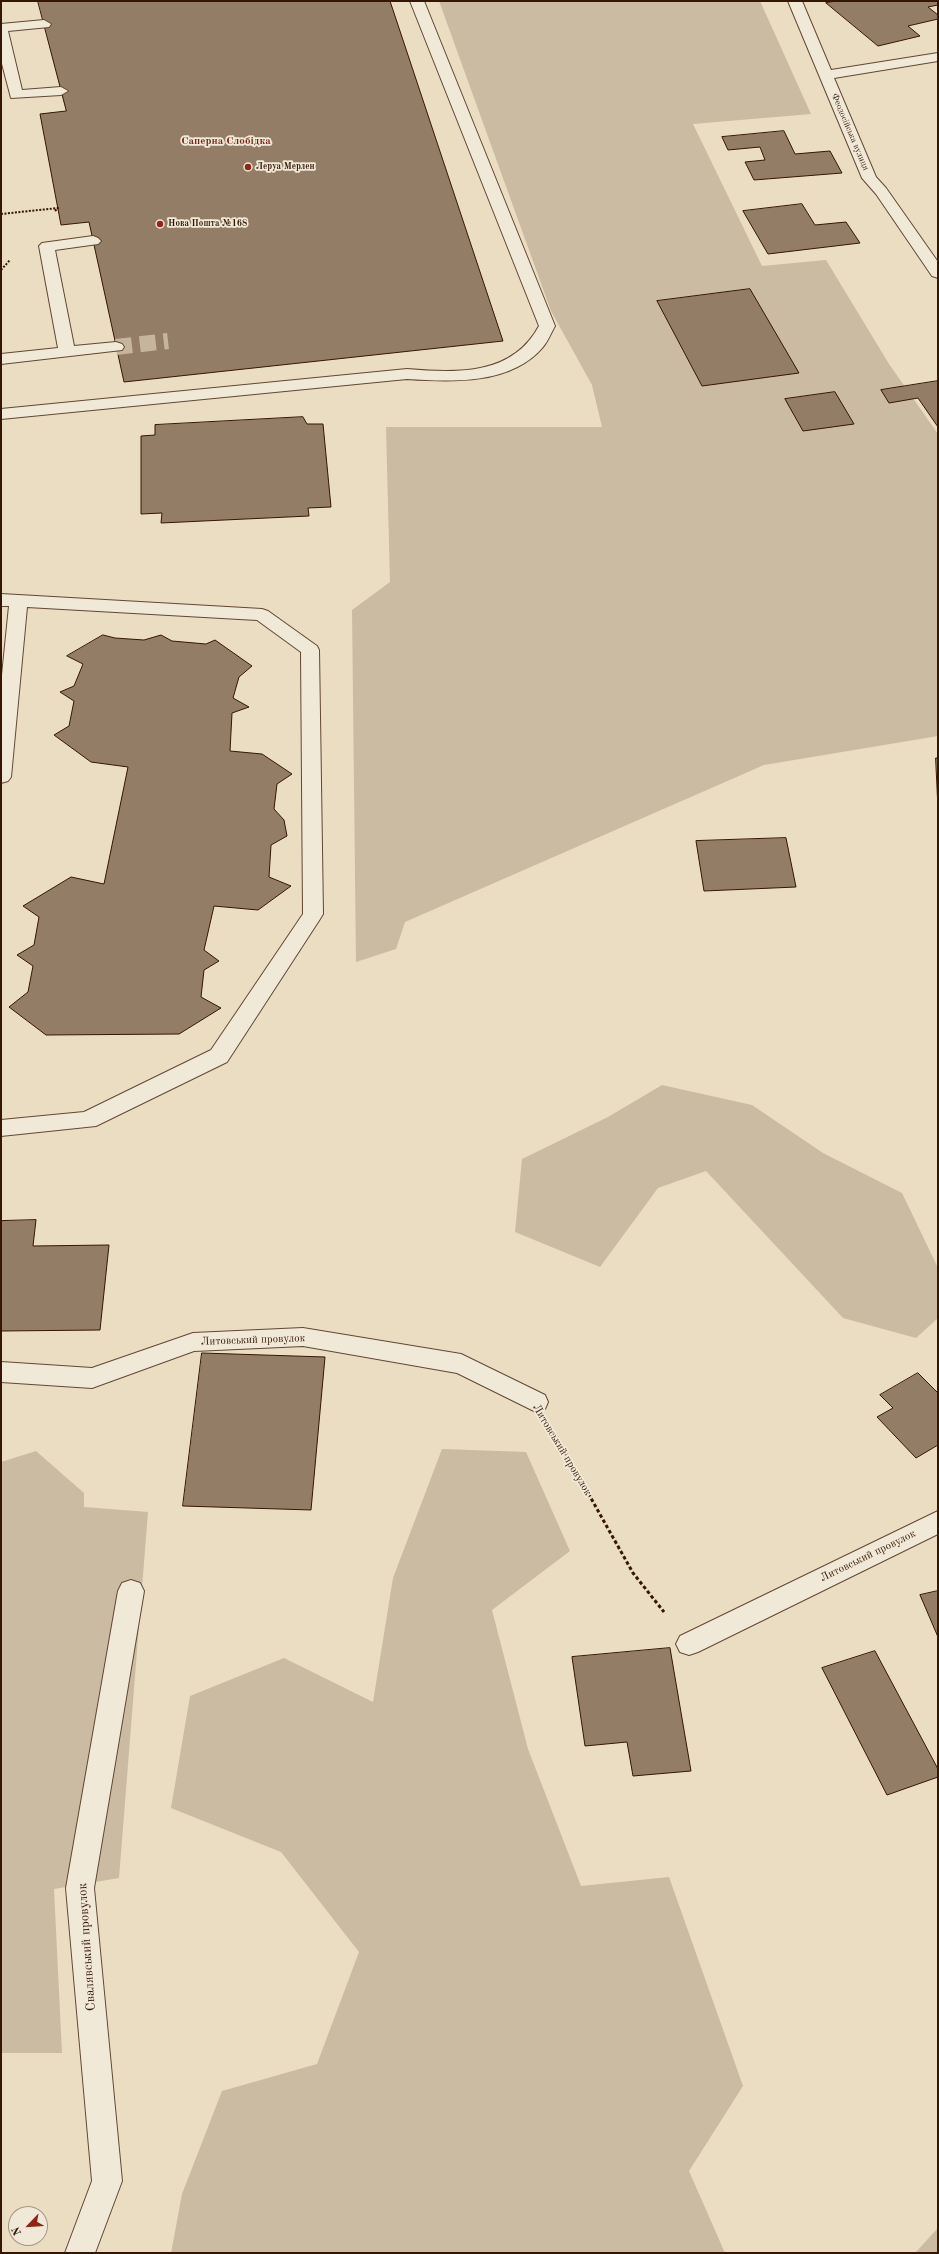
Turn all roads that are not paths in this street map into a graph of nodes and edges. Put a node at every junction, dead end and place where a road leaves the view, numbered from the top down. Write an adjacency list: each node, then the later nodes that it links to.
1 (417, 1): 13 (street)
2 (795, 1): 6 (street, Феодосійська вулиця)
3 (44, 24): 4 (street)
4 (1, 28): 7 (street)
5 (938, 57): 6 (street)
6 (827, 75): 9 (street, Феодосійська вулиця)
7 (61, 91)
8 (93, 241): 11 (street)
9 (938, 273)
10 (116, 347): 11 (street)
11 (67, 352): 12 (street)
12 (1, 359)
13 (1, 414)
14 (10, 600): 15 (street); 16 (street)
15 (1, 777)
16 (1, 1128)
17 (1, 1372): 18 (street, Литовський провулок)
18 (536, 1402)
19 (938, 1522): 21 (street, Литовський провулок)
20 (131, 1591): 22 (street, Свалявський провулок)
21 (689, 1644)
22 (80, 2253)

